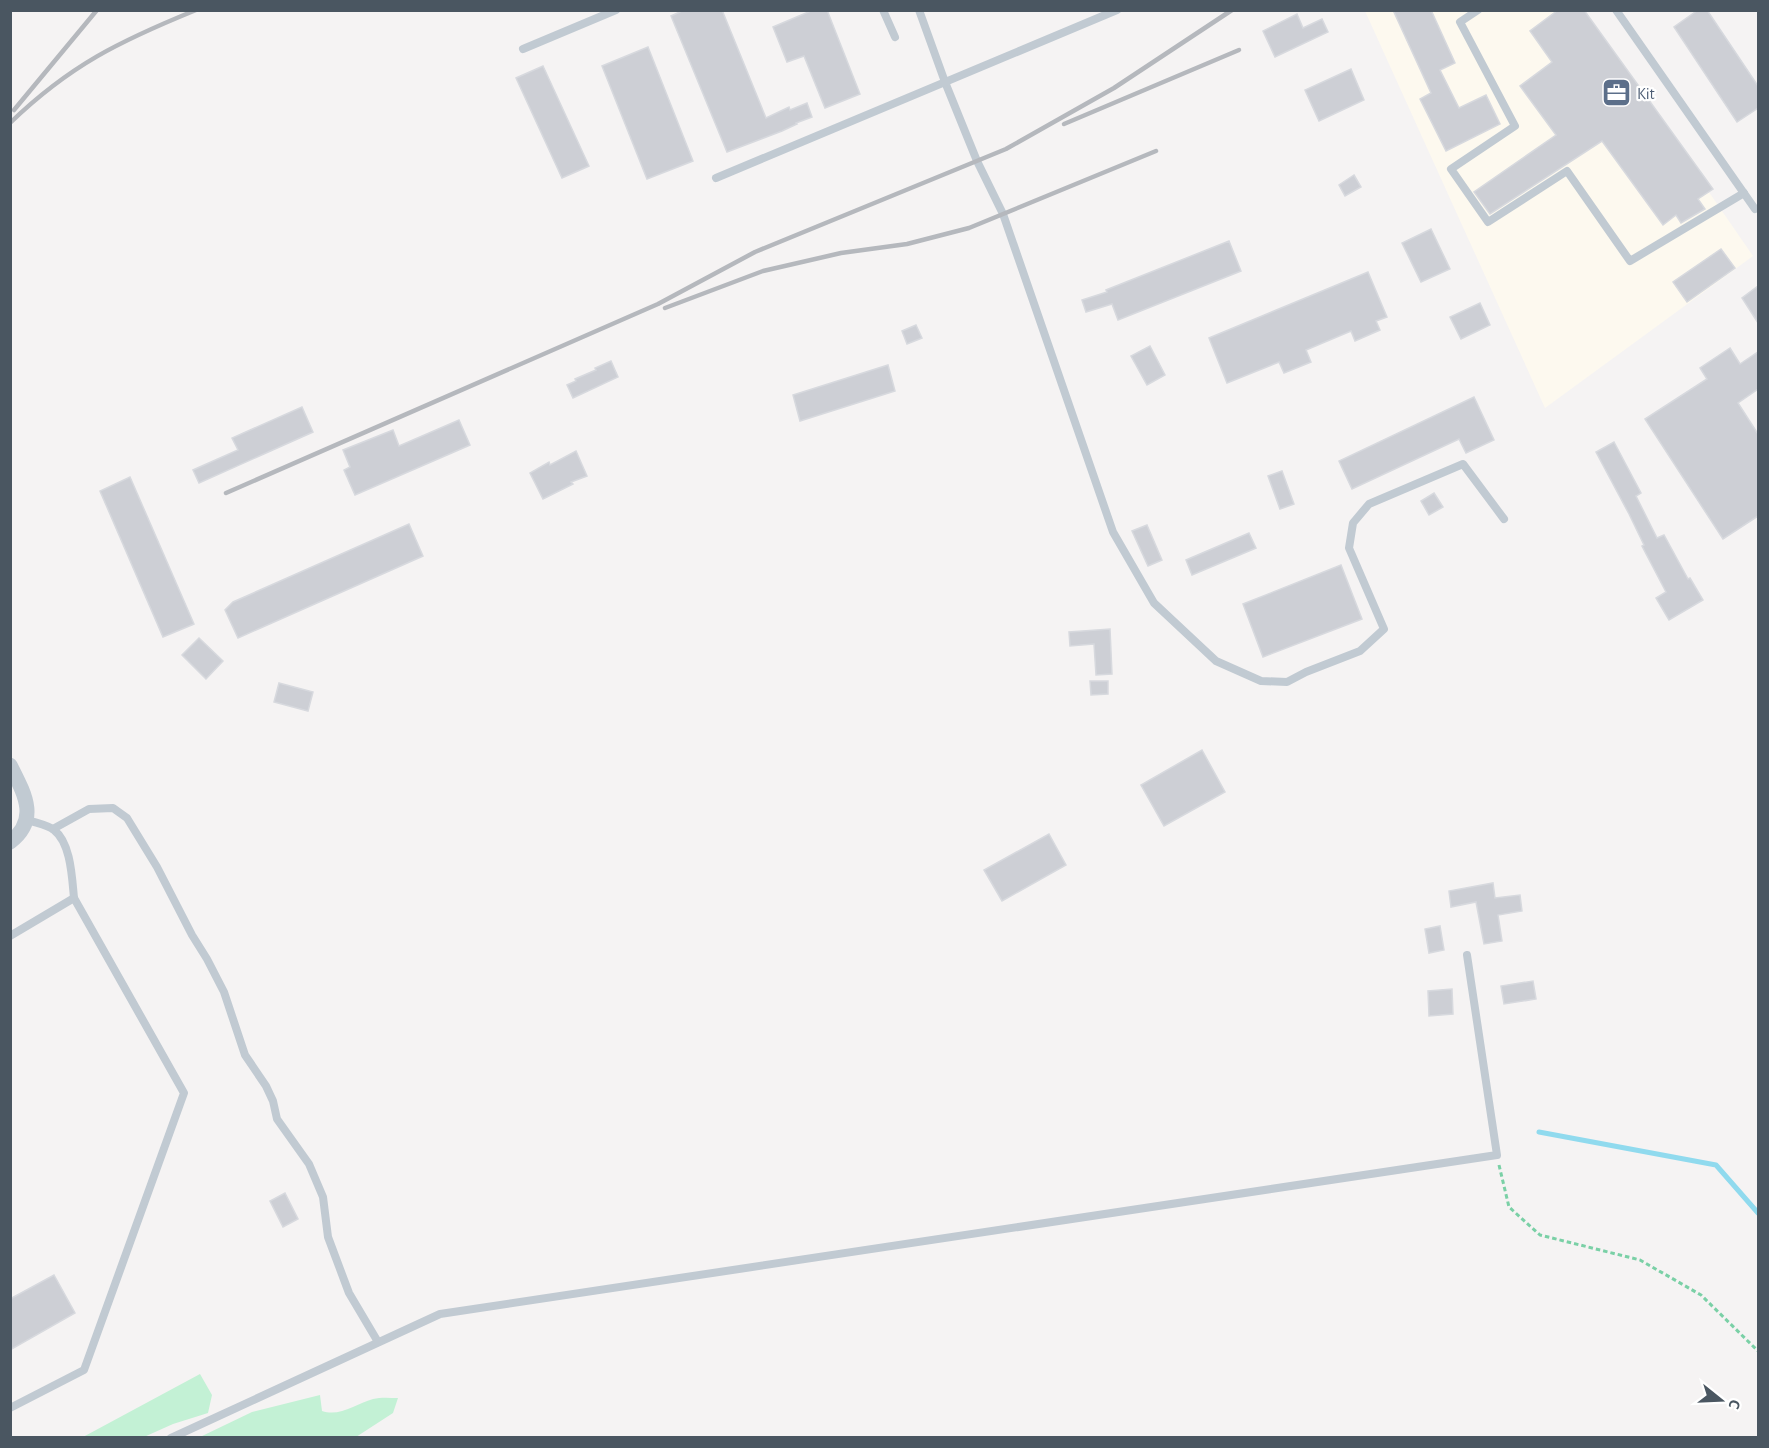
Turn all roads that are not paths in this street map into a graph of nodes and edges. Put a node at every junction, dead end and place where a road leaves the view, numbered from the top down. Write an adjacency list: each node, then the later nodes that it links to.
1 (616, 10): 8 (lane)
2 (883, 10): 7 (lane)
3 (919, 10): 9 (lane)
4 (1117, 10): 9 (lane)
5 (1478, 10): 11 (lane)
6 (1616, 10): 11 (lane)
7 (895, 37)
8 (523, 49)
9 (945, 82): 10 (lane); 13 (lane)
10 (716, 178)
11 (1744, 193): 12 (lane)
12 (1755, 209)
13 (1504, 519)
14 (10, 765): 15 (street)
15 (28, 820): 16 (lane); 17 (street)
16 (53, 829): 18 (lane); 21 (lane)
17 (10, 842)
18 (74, 898): 19 (lane); 22 (lane)
19 (10, 936)
20 (1467, 955): 21 (lane)
21 (378, 1342): 23 (lane)
22 (10, 1408)
23 (171, 1437)

